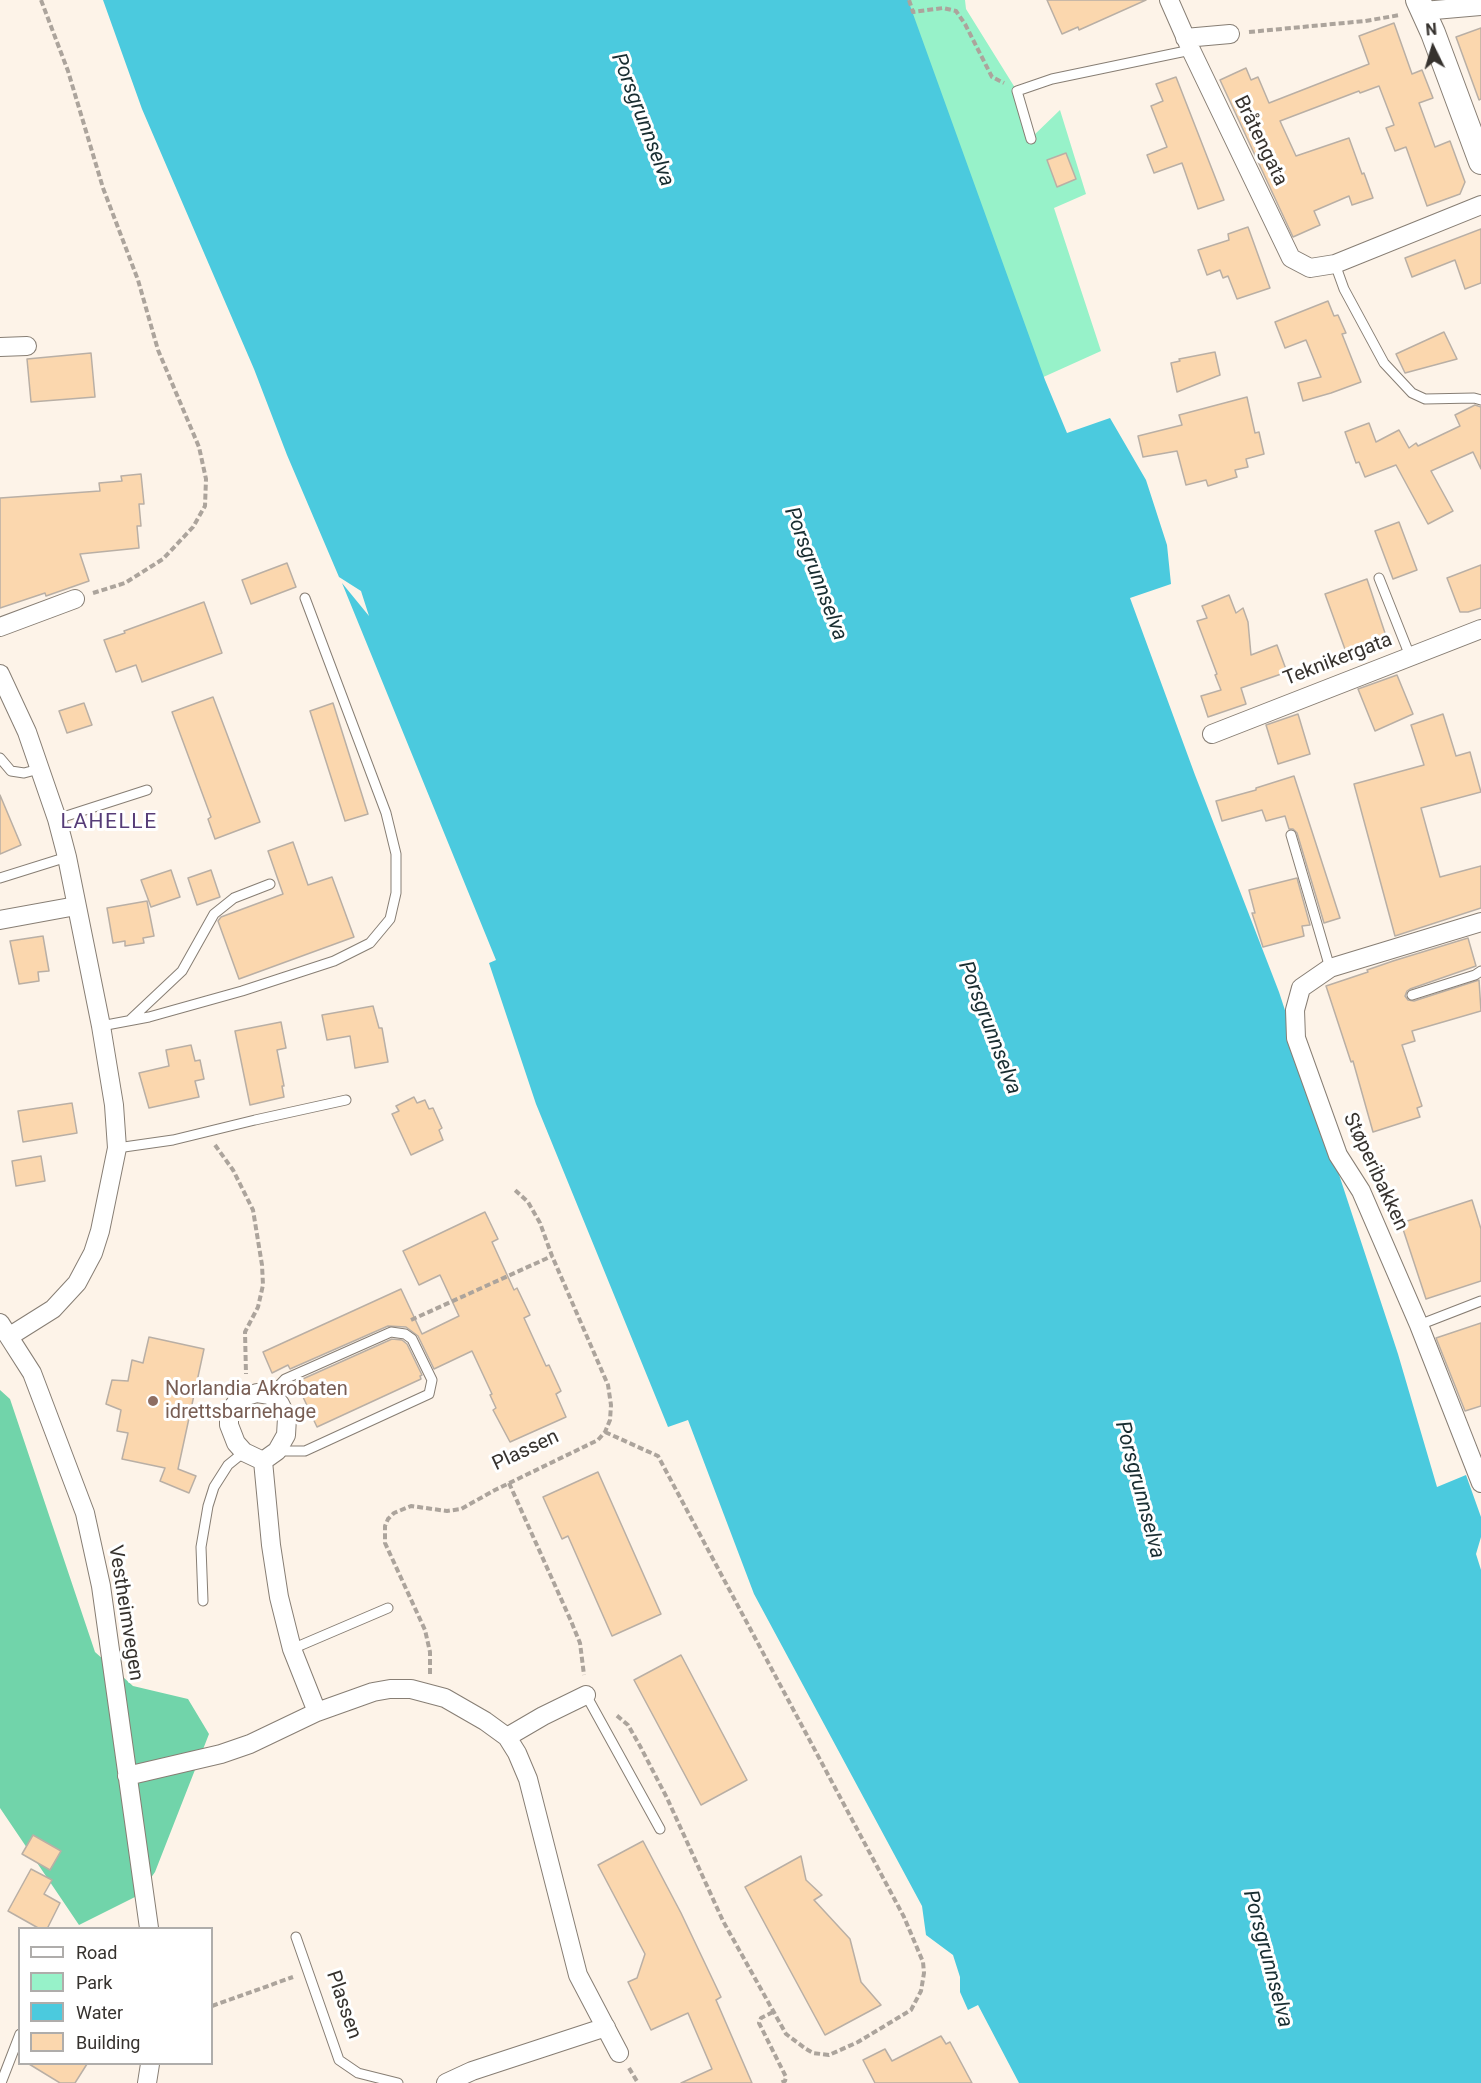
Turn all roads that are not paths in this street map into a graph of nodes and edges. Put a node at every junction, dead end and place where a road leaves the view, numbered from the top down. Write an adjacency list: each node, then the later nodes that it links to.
1 (1168, 0): 5 (street, Bråtengata)
2 (1420, 5): 3 (street); 7 (street)
3 (1481, 6)
4 (1230, 34): 5 (street)
5 (1188, 44): 6 (lane); 9 (street, Bråtengata)
6 (1031, 139)
7 (1481, 162)
8 (1481, 205): 9 (street, Bråtengata)
9 (1335, 264): 12 (lane)
10 (27, 346): 11 (street)
11 (0, 347)
12 (1481, 400)
13 (1379, 578): 18 (lane)
14 (305, 598): 35 (lane)
15 (75, 599): 16 (street)
16 (0, 627)
17 (1481, 628): 18 (street, Teknikergata)
18 (1410, 656): 20 (street, Teknikergata)
19 (0, 674): 22 (street)
20 (1212, 734)
21 (0, 758): 22 (lane)
22 (39, 769): 24 (street)
23 (147, 790): 24 (lane)
24 (57, 819): 26 (street)
25 (1291, 835): 32 (lane)
26 (67, 857): 27 (lane); 29 (street)
27 (0, 878)
28 (270, 884): 35 (lane)
29 (76, 906): 30 (street); 36 (street)
30 (0, 921)
31 (1480, 926): 32 (street, Støperibakken)
32 (1330, 968): 40 (street, Støperibakken)
33 (1481, 971): 34 (lane)
34 (1412, 995)
35 (130, 1020): 36 (lane)
36 (101, 1026): 38 (street)
37 (346, 1100): 38 (lane)
38 (117, 1148): 41 (street)
39 (1481, 1301): 40 (lane)
40 (1419, 1324): 45 (street, Støperibakken)
41 (5, 1329): 52 (street, Vestheimvegen)
42 (270, 1395): 43 (street); 44 (street); 44 (lane)
43 (244, 1452): 44 (street); 46 (lane)
44 (270, 1456): 48 (street)
45 (1481, 1483)
46 (203, 1601)
47 (388, 1608): 48 (lane)
48 (292, 1649): 50 (street)
49 (586, 1695): 51 (street); 53 (lane)
50 (317, 1712): 51 (street); 52 (street)
51 (507, 1737): 56 (street)
52 (127, 1776): 54 (street, Vestheimvegen)
53 (660, 1829)
54 (149, 1927)
55 (296, 1937): 62 (lane, Plassen)
56 (606, 2027): 58 (street); 63 (street)
57 (18, 2039): 60 (lane)
58 (619, 2052)
59 (150, 2065): 61 (street)
60 (1, 2083)
61 (147, 2083)
62 (398, 2083)
63 (446, 2083)

